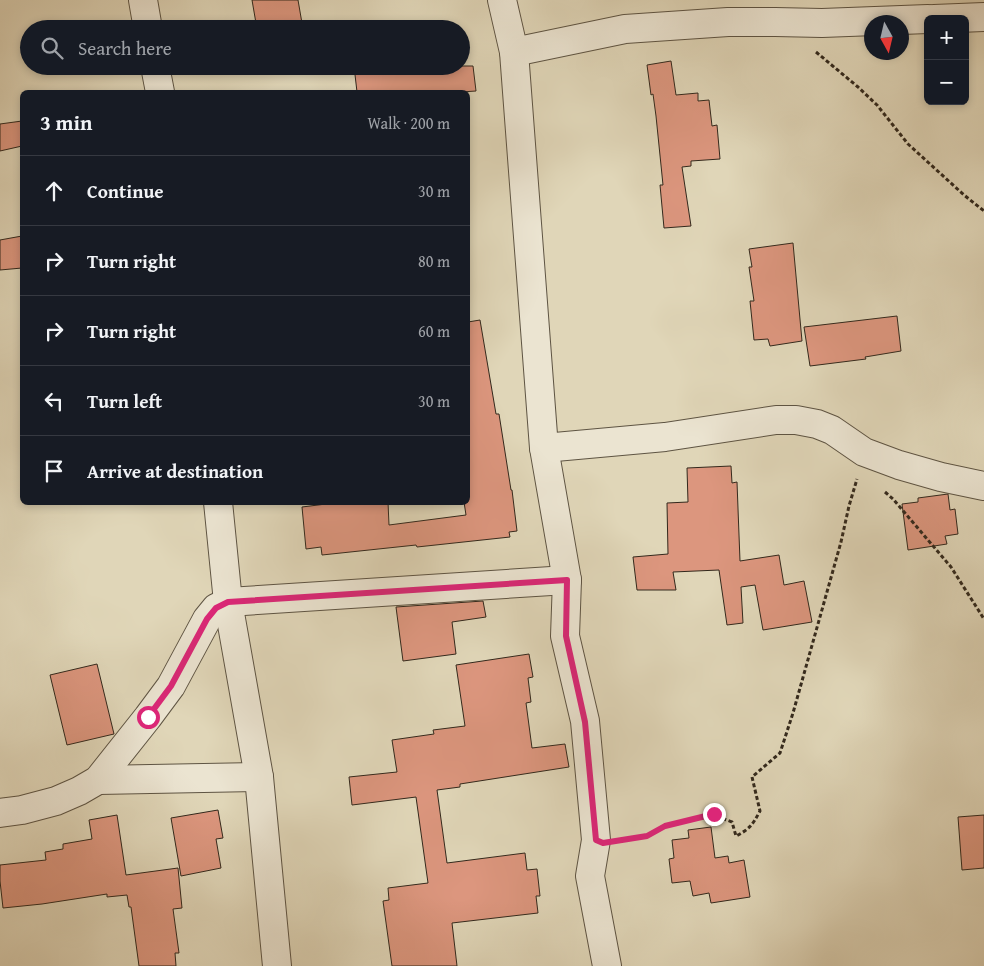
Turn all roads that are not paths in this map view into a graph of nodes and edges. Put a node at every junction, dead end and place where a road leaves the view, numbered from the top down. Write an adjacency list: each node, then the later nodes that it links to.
1 (143, 0): 6 (street)
2 (502, 0): 7 (street)
3 (984, 17): 4 (street)
4 (969, 18)
5 (924, 19): 7 (street)
6 (146, 20)
7 (514, 52): 10 (street)
8 (157, 75): 9 (street)
9 (160, 90)
10 (544, 448): 11 (street); 13 (street)
11 (984, 486)
12 (218, 505): 14 (street)
13 (567, 580): 14 (street); 19 (street)
14 (228, 602): 15 (street); 16 (street)
15 (260, 777): 16 (street); 18 (street)
16 (98, 780): 17 (street)
17 (0, 813)
18 (277, 966)
19 (608, 966)

